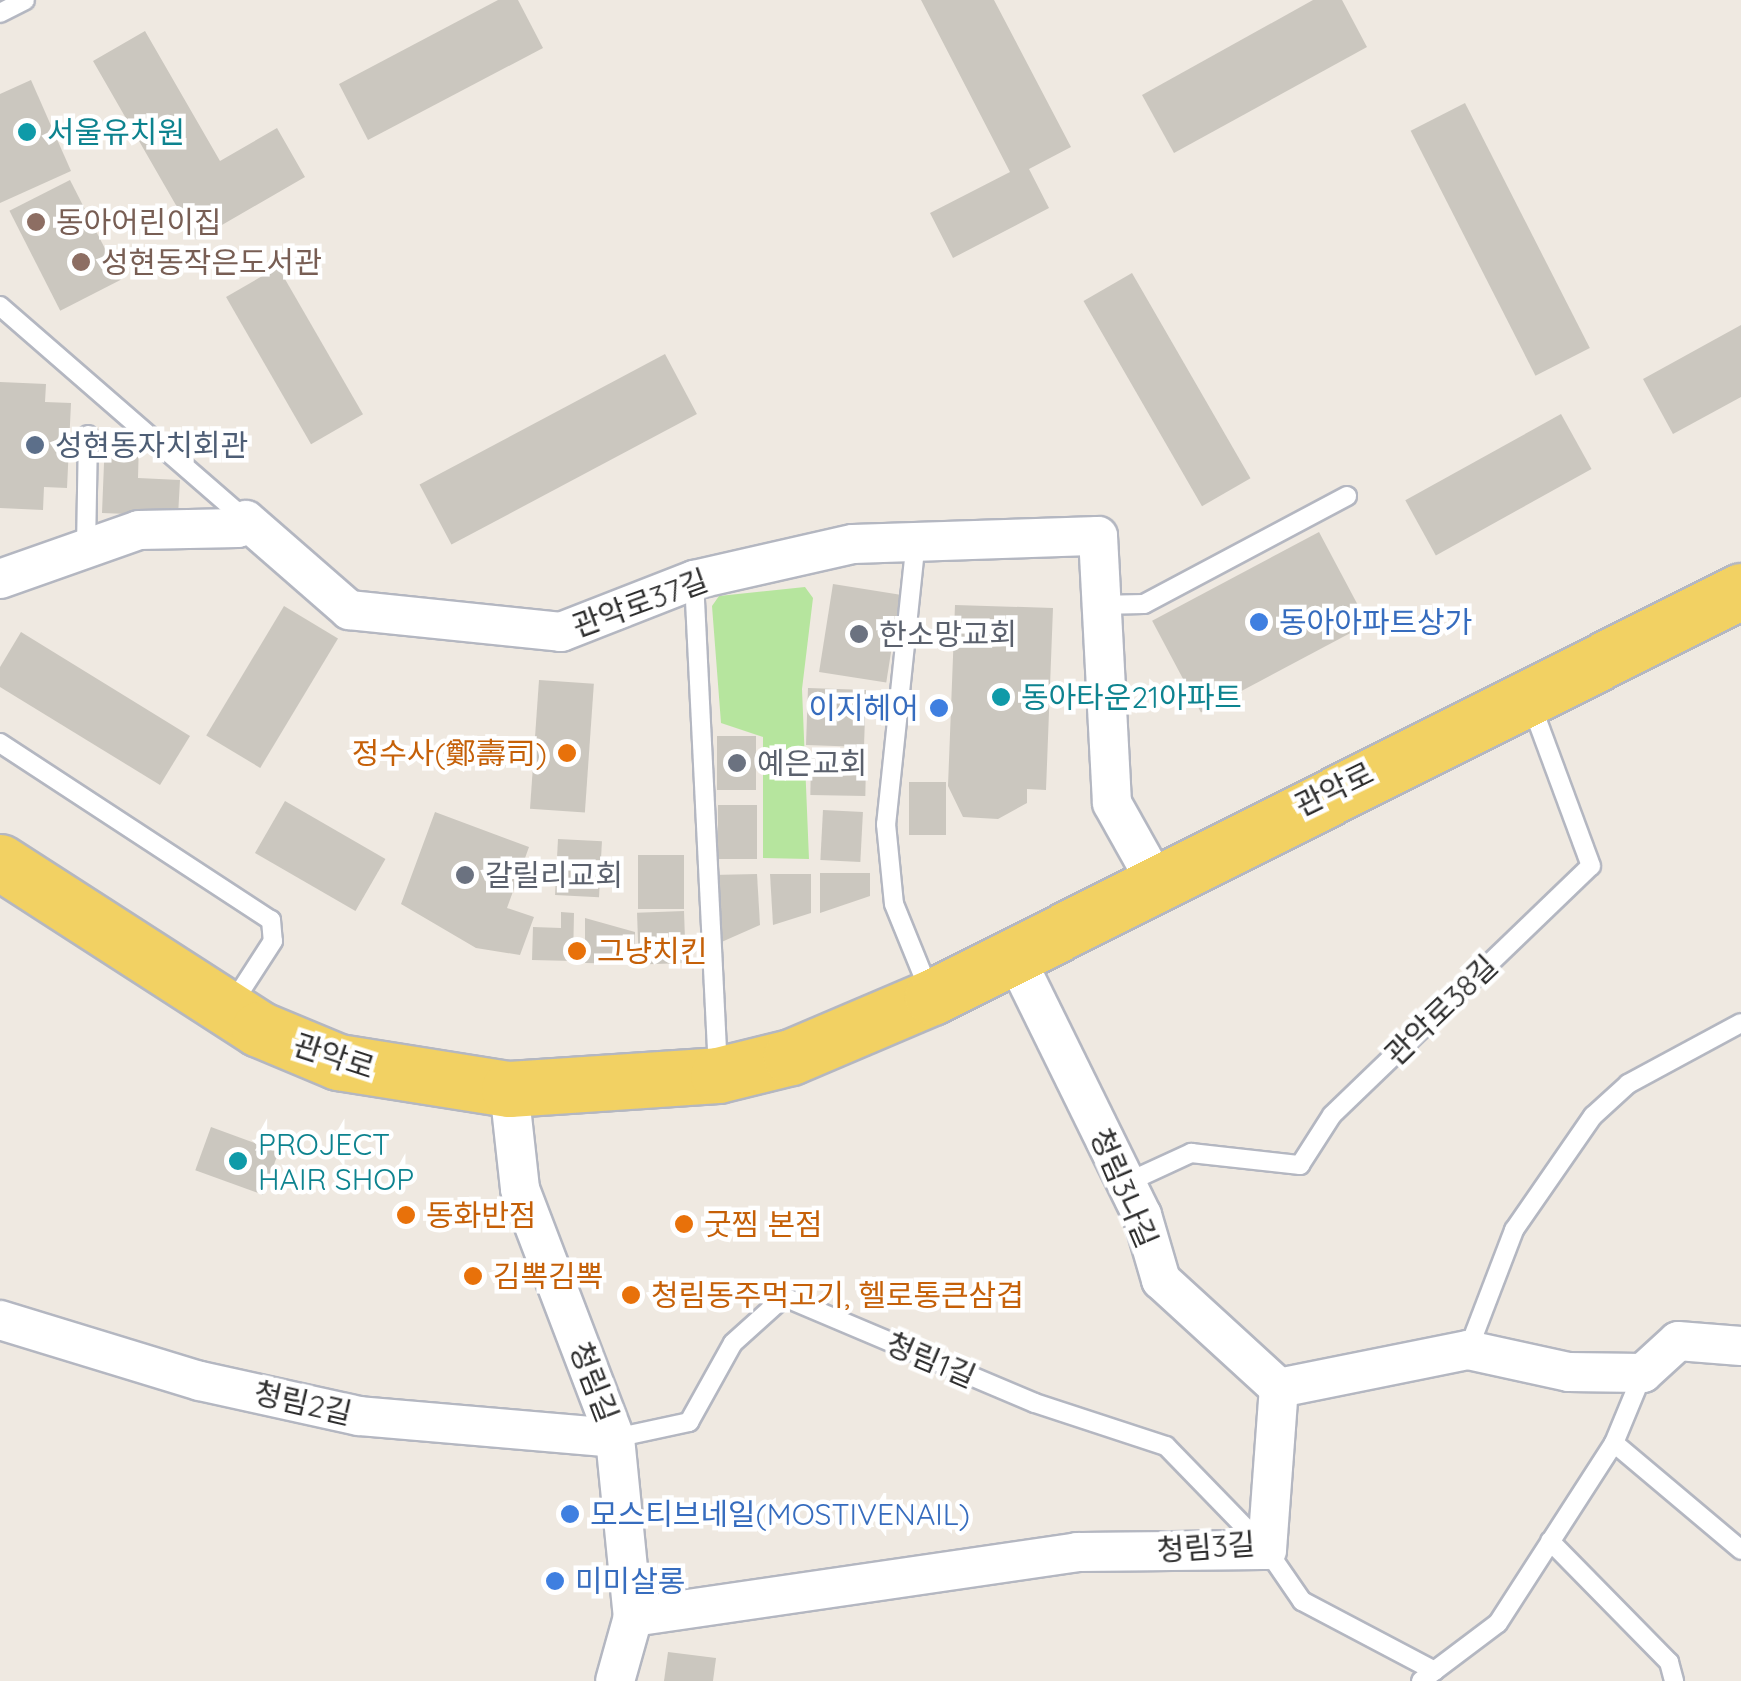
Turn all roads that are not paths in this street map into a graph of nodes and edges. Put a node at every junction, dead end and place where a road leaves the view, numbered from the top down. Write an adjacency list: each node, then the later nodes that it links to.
1 (26, 0): 2 (lane)
2 (0, 13)
3 (0, 306): 6 (lane, 관악로37길)
4 (88, 436): 8 (lane)
5 (1347, 496): 12 (lane)
6 (246, 520): 8 (street); 10 (street, 관악로37길)
7 (916, 540): 10 (street, 관악로37길); 12 (street, 관악로37길); 18 (lane)
8 (86, 548): 9 (street)
9 (1, 578)
10 (694, 580): 21 (lane)
11 (1741, 590): 13 (main road, 관악로)
12 (1098, 605): 16 (street, 관악로37길)
13 (1527, 695): 16 (main road, 관악로); 23 (lane, 관악로38길)
14 (0, 744): 19 (lane)
15 (0, 862): 19 (main road, 관악로)
16 (1155, 880): 17 (main road, 관악로)
17 (1013, 953): 18 (main road, 관악로); 23 (street, 청림3나길)
18 (932, 997): 21 (main road, 관악로)
19 (228, 1010): 22 (main road, 관악로)
20 (1741, 1023): 26 (lane)
21 (718, 1075): 22 (main road, 관악로)
22 (508, 1089): 29 (street, 청림길)
23 (1126, 1183): 28 (street, 청림3나길)
24 (0, 1320): 29 (street, 청림2길)
25 (1741, 1346): 27 (street)
26 (1468, 1350): 27 (street); 28 (street)
27 (1643, 1373): 30 (lane)
28 (1280, 1388): 32 (street, 청림3길)
29 (615, 1438): 32 (lane, 청림1길); 34 (street, 청림길)
30 (1614, 1444): 31 (lane); 33 (lane)
31 (1550, 1541): 35 (lane); 37 (lane)
32 (1267, 1550): 34 (street, 청림3길); 35 (lane)
33 (1741, 1550)
34 (634, 1618): 36 (street, 청림길)
35 (1428, 1676)
36 (615, 1681)
37 (1674, 1681)

